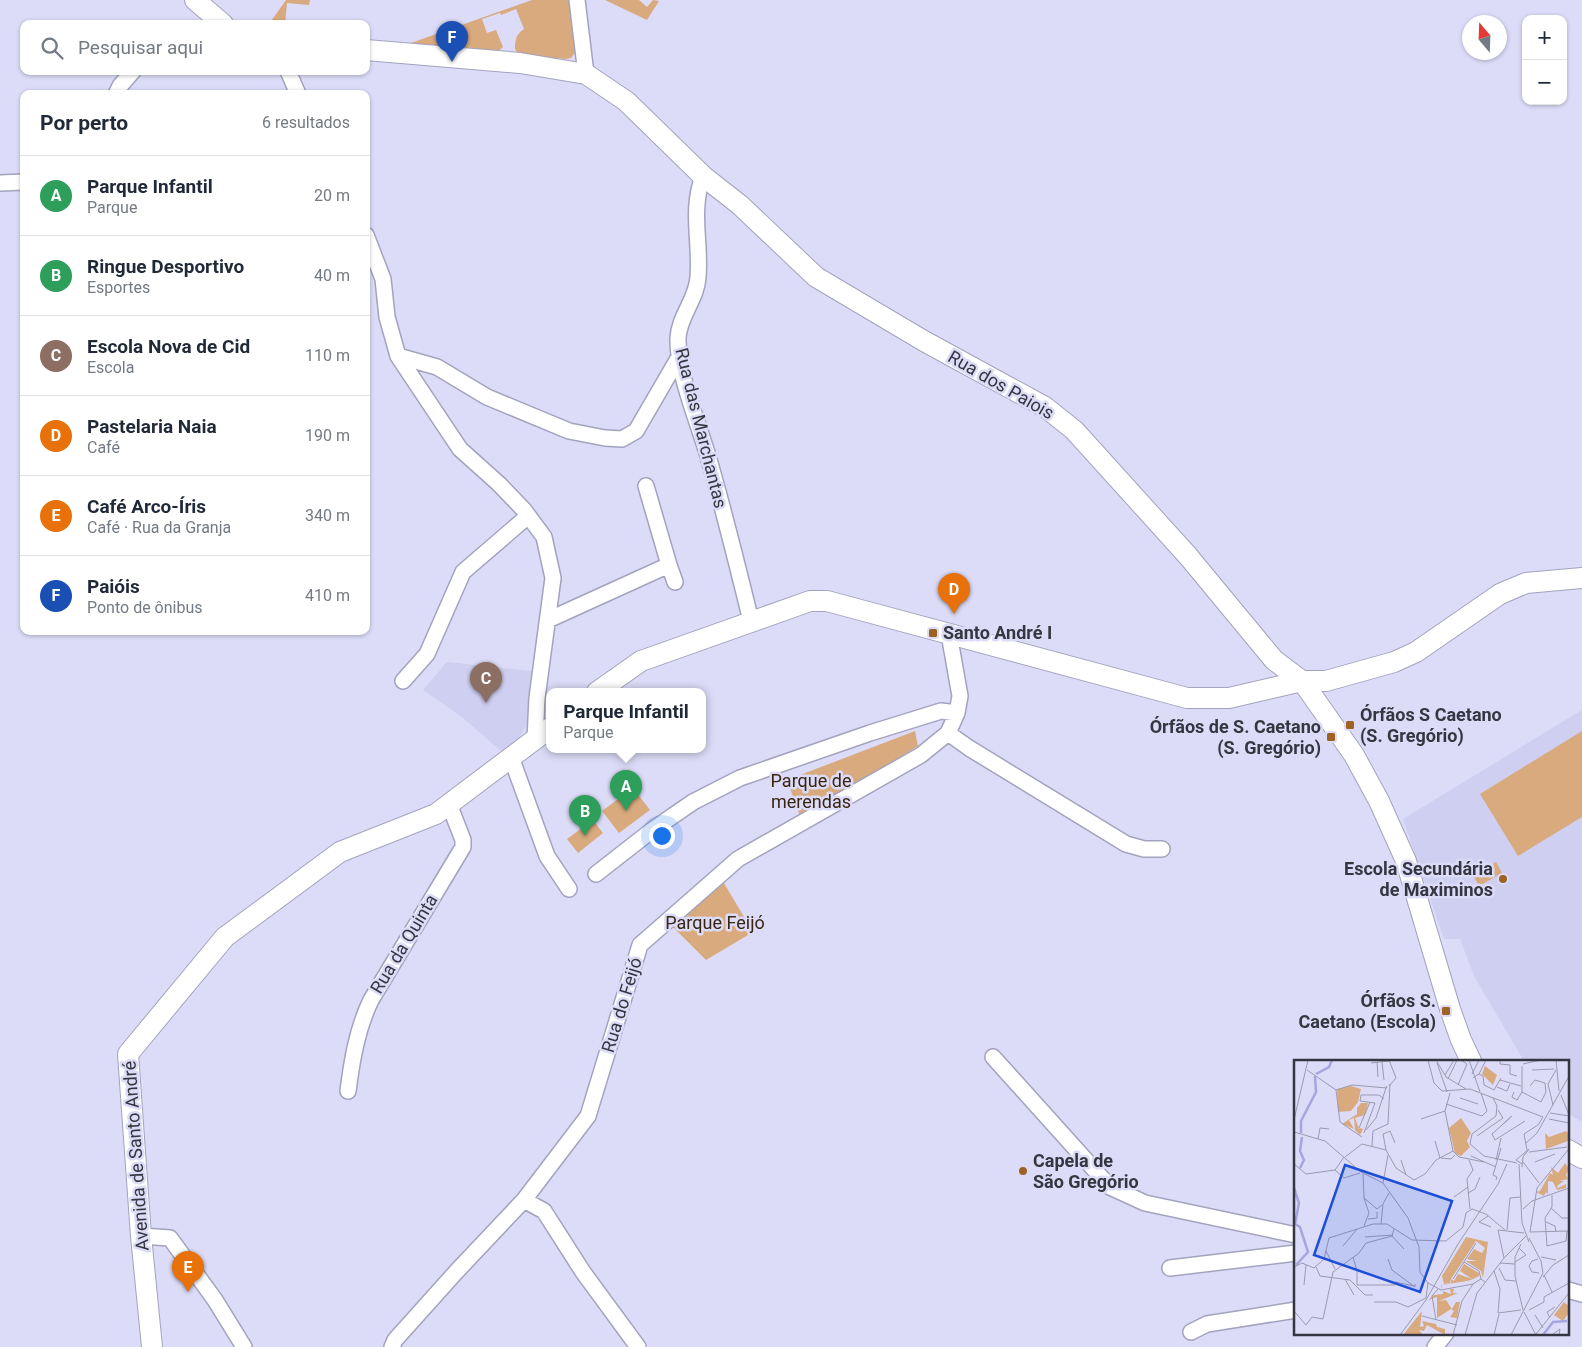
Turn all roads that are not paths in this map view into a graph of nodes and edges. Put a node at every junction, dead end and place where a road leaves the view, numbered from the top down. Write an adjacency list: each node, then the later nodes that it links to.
1 (195, 0): 3 (street)
2 (577, 0): 5 (street)
3 (218, 20)
4 (370, 50): 5 (street)
5 (586, 74): 10 (street, Rua dos Paiois)
6 (130, 75): 8 (street)
7 (290, 75): 9 (street)
8 (118, 90)
9 (296, 90)
10 (703, 176): 15 (street, Rua das Marchantas); 25 (street, Rua dos Paiois)
11 (20, 182): 12 (street)
12 (0, 183)
13 (370, 245): 14 (street)
14 (398, 356): 15 (street); 17 (street)
15 (679, 357): 22 (street, Rua das Marchantas)
16 (646, 486): 18 (street)
17 (528, 516): 21 (street); 24 (street)
18 (669, 566): 20 (street); 21 (street)
19 (1582, 578): 25 (street)
20 (675, 582)
21 (548, 620): 29 (street)
22 (751, 621): 23 (street); 26 (street)
23 (949, 634): 25 (street); 27 (street, Rua do Feijó)
24 (403, 681)
25 (1302, 682): 36 (street, Rua dos Paiois)
26 (603, 688)
27 (957, 713): 28 (street, Rua do Feijó); 33 (street)
28 (948, 732): 32 (street); 40 (street, Rua do Feijó)
29 (542, 734): 30 (street, Avenida de Santo André)
30 (512, 757): 31 (street, Avenida de Santo André); 34 (street)
31 (449, 804): 37 (street, Rua da Quinta); 42 (street, Avenida de Santo André)
32 (1162, 849)
33 (596, 874)
34 (569, 889)
35 (993, 1057): 41 (street)
36 (1470, 1060)
37 (348, 1091)
38 (1570, 1151): 39 (street)
39 (1582, 1158)
40 (524, 1200): 50 (street, Rua do Feijó); 51 (street)
41 (1294, 1235)
42 (141, 1236): 48 (street, Avenida de Santo André); 49 (street)
43 (1294, 1253): 44 (street)
44 (1170, 1268)
45 (1294, 1310): 46 (street)
46 (1191, 1332)
47 (1445, 1334): 52 (street)
48 (152, 1347)
49 (244, 1347)
50 (392, 1347)
51 (638, 1347)
52 (1435, 1347)

